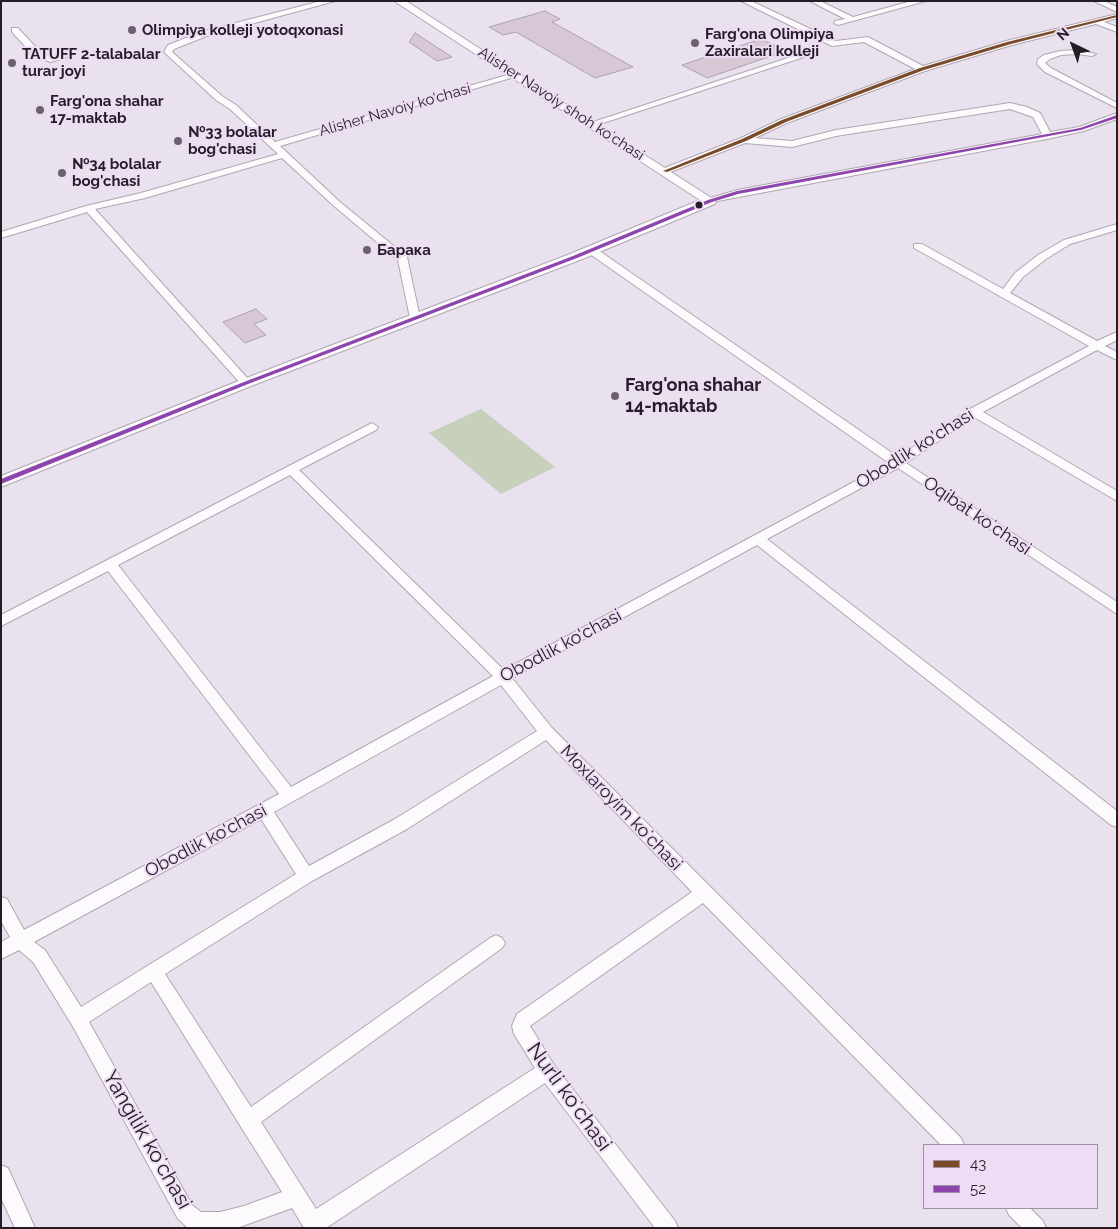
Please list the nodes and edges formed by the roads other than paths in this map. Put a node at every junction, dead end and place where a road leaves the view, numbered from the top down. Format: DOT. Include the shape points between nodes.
graph roads {
  1 [pos="331,1"];
  2 [pos="400,1"];
  3 [pos="746,1"];
  4 [pos="814,1"];
  5 [pos="922,1"];
  6 [pos="1098,1"];
  7 [pos="1117,10"];
  8 [pos="1117,16"];
  9 [pos="851,20"];
  10 [pos="1096,21"];
  11 [pos="15,30"];
  12 [pos="1117,30"];
  13 [pos="865,39"];
  14 [pos="1092,54"];
  15 [pos="70,55"];
  16 [pos="800,57"];
  17 [pos="922,69"];
  18 [pos="517,75"];
  19 [pos="1117,106"];
  20 [pos="1117,116"];
  21 [pos="591,124"];
  22 [pos="1047,136"];
  23 [pos="744,140"];
  24 [pos="273,145"];
  25 [pos="283,154"];
  26 [pos="665,172"];
  27 [pos="710,201"];
  28 [pos="89,208"];
  29 [pos="1117,227"];
  30 [pos="1,235"];
  31 [pos="918,246"];
  32 [pos="591,250"];
  33 [pos="1004,294"];
  34 [pos="415,318"];
  35 [pos="1117,335"];
  36 [pos="1096,346"];
  37 [pos="1117,357"];
  38 [pos="246,382"];
  39 [pos="974,412"];
  40 [pos="372,427"];
  41 [pos="898,464"];
  42 [pos="291,469"];
  43 [pos="1,482"];
  44 [pos="1117,497"];
  45 [pos="758,539"];
  46 [pos="110,565"];
  47 [pos="1117,609"];
  48 [pos="1,621"];
  49 [pos="503,677"];
  50 [pos="547,732"];
  51 [pos="289,796"];
  52 [pos="264,810"];
  53 [pos="1117,820"];
  54 [pos="306,876"];
  55 [pos="704,894"];
  56 [pos="1,904"];
  57 [pos="21,941"];
  58 [pos="496,943"];
  59 [pos="1,951"];
  60 [pos="154,971"];
  61 [pos="78,1019"];
  62 [pos="547,1071"];
  63 [pos="248,1120"];
  64 [pos="953,1144"];
  65 [pos="1,1175"];
  66 [pos="296,1196"];
  67 [pos="1017,1209"];
  68 [pos="314,1225"];
  69 [pos="25,1228"];
  70 [pos="668,1228"];
  71 [pos="1036,1228"];
  1 -- 24 [label="street" via="204,34 171,46 168,52"];
  2 -- 18 [label="street, Alisher Navoiy shoh koʻchasi"];
  3 -- 13 [label="street" via="835,44"];
  4 -- 9 [label="street"];
  5 -- 9 [label="street"];
  6 -- 7 [label="street"];
  8 -- 10 [label="street"];
  9 -- 13 [label="street" via="838,23"];
  10 -- 12 [label="street"];
  10 -- 17 [label="street"];
  11 -- 15 [label="street" via="38,55 51,60"];
  13 -- 17 [label="street"];
  14 -- 19 [label="street" via="1060,53 1047,57 1041,64"];
  16 -- 21 [label="street"];
  17 -- 23 [label="street" via="784,121"];
  18 -- 21 [label="street, Alisher Navoiy shoh koʻchasi"];
  18 -- 24 [label="street, Alisher Navoiy ko'chasi"];
  20 -- 22 [label="street" via="1081,130"];
  21 -- 26 [label="street, Alisher Navoiy shoh koʻchasi"];
  22 -- 23 [label="street" via="1038,115 1010,106 836,133 792,144"];
  22 -- 27 [label="street" via="737,193"];
  23 -- 26 [label="street"];
  24 -- 25 [label="street"];
  25 -- 28 [label="street" via="142,196"];
  25 -- 34 [label="street" via="336,204 403,259"];
  26 -- 27 [label="street, Alisher Navoiy shoh koʻchasi"];
  27 -- 32 [label="street"];
  28 -- 30 [label="street"];
  28 -- 38 [label="street"];
  29 -- 33 [label="street" via="1067,242 1019,275"];
  31 -- 33 [label="street"];
  32 -- 34 [label="street"];
  32 -- 41 [label="street, Oqibat koʻchasi"];
  33 -- 36 [label="street"];
  34 -- 38 [label="street"];
  35 -- 36 [label="street, Obodlik ko'chasi"];
  36 -- 37 [label="street"];
  36 -- 39 [label="street, Obodlik ko'chasi"];
  38 -- 43 [label="street"];
  39 -- 41 [label="street, Obodlik ko'chasi"];
  39 -- 44 [label="street"];
  40 -- 42 [label="street"];
  41 -- 45 [label="street, Obodlik ko'chasi"];
  41 -- 47 [label="street, Oqibat koʻchasi"];
  42 -- 46 [label="street"];
  42 -- 49 [label="street, Moxlaroyim koʻchasi"];
  45 -- 49 [label="street, Obodlik ko'chasi"];
  45 -- 53 [label="street"];
  46 -- 48 [label="street"];
  46 -- 51 [label="street"];
  49 -- 50 [label="street, Moxlaroyim koʻchasi"];
  49 -- 51 [label="street, Obodlik ko'chasi"];
  50 -- 54 [label="street" via="402,824"];
  50 -- 55 [label="street, Moxlaroyim koʻchasi"];
  51 -- 52 [label="street, Obodlik ko'chasi"];
  52 -- 54 [label="street"];
  52 -- 57 [label="street, Obodlik ko'chasi"];
  54 -- 60 [label="street"];
  55 -- 62 [label="street, Nurli koʻchasi" via="523,1020 523,1034"];
  55 -- 64 [label="street, Moxlaroyim koʻchasi"];
  56 -- 57 [label="street"];
  57 -- 59 [label="street, Obodlik ko'chasi"];
  57 -- 61 [label="street, Yangilik koʻchasi" via="39,956"];
  58 -- 63 [label="street"];
  60 -- 61 [label="street"];
  60 -- 63 [label="street"];
  61 -- 66 [label="street, Yangilik koʻchasi" via="185,1212 197,1222 220,1222 244,1216"];
  62 -- 68 [label="street"];
  62 -- 70 [label="street, Nurli koʻchasi"];
  63 -- 66 [label="street"];
  65 -- 69 [label="street"];
  66 -- 68 [label="street"];
  67 -- 71 [label="street"];
}
